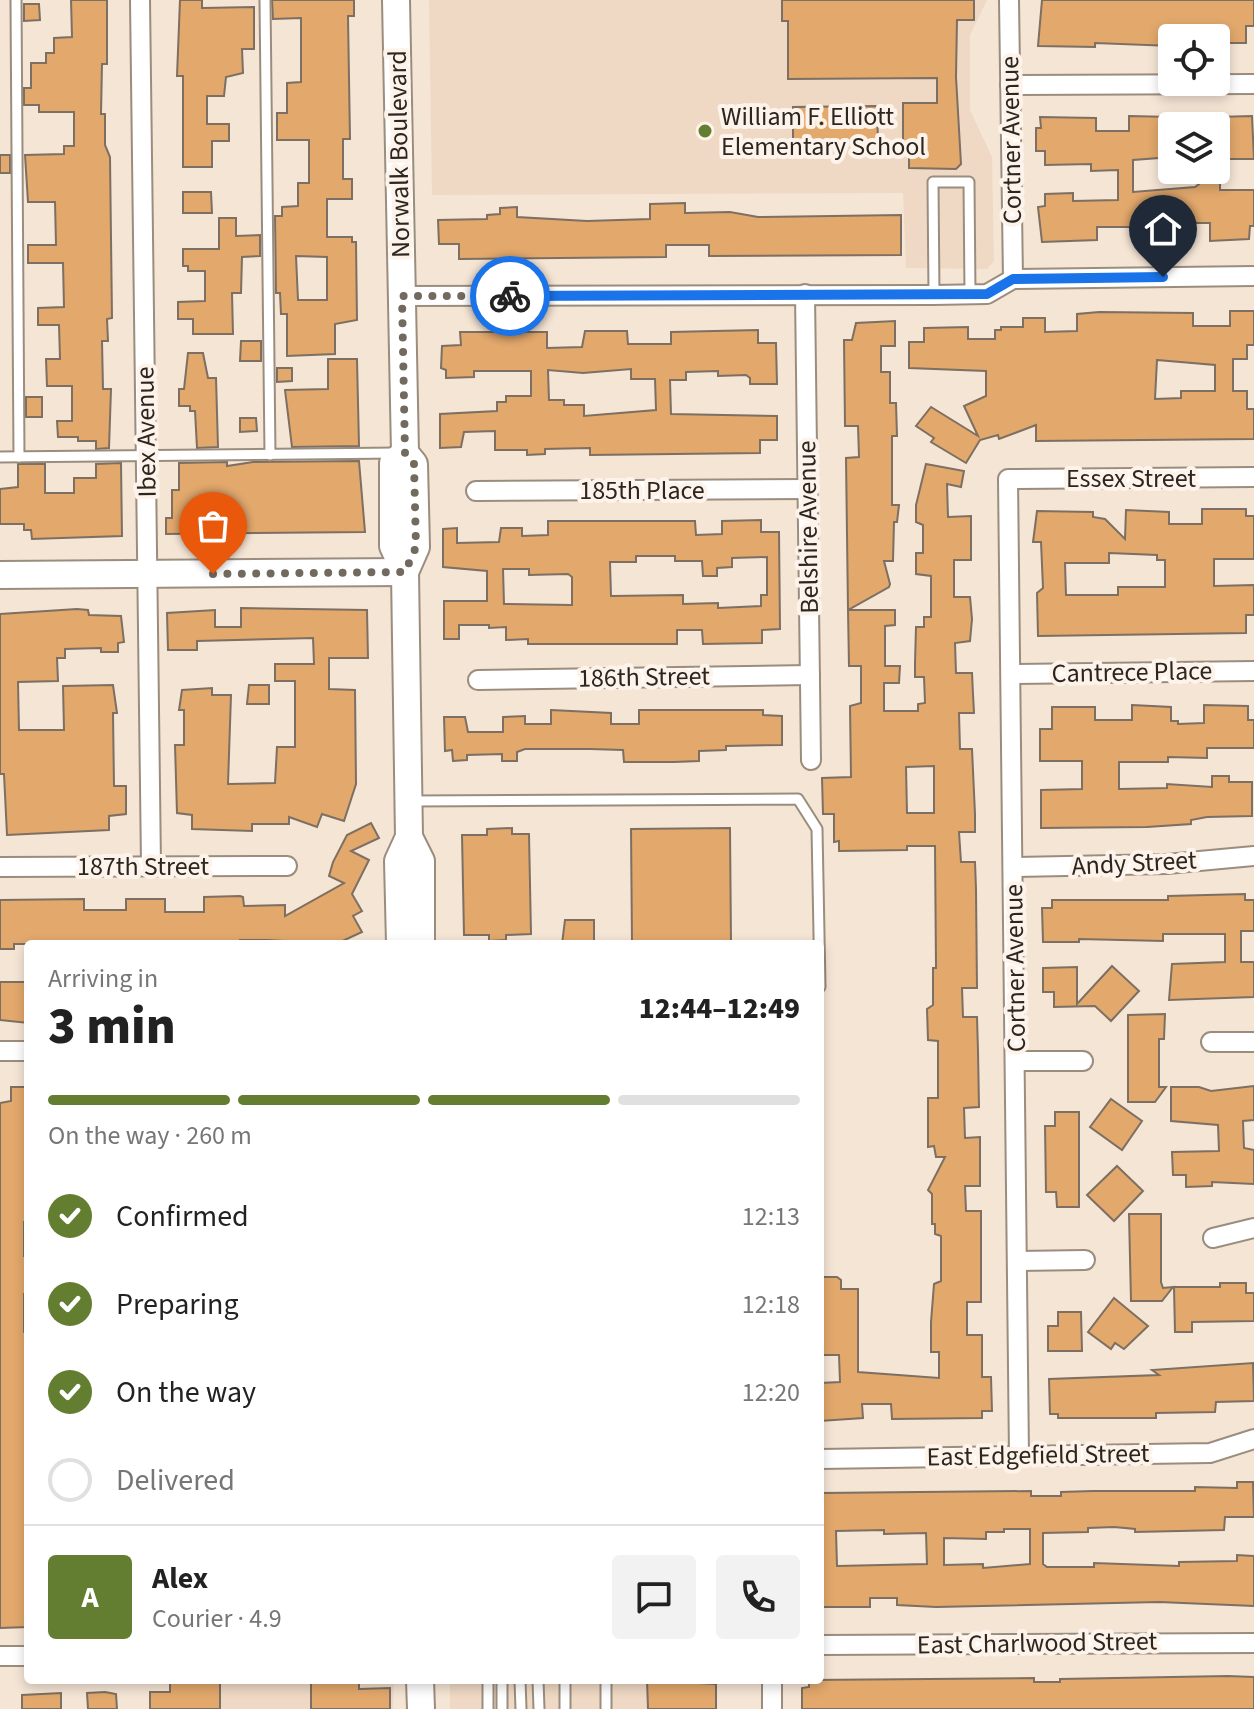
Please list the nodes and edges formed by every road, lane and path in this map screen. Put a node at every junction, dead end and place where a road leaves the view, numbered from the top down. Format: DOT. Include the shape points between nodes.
graph roads {
  1 [pos="16,0"];
  2 [pos="140,0"];
  3 [pos="265,0"];
  4 [pos="396,0"];
  5 [pos="1009,0"];
  6 [pos="1254,84"];
  7 [pos="1010,85"];
  8 [pos="1254,276"];
  9 [pos="1013,279"];
  10 [pos="805,294"];
  11 [pos="970,294"];
  12 [pos="934,295"];
  13 [pos="402,296"];
  14 [pos="405,453"];
  15 [pos="270,455"];
  16 [pos="146,456"];
  17 [pos="0,457"];
  18 [pos="19,457"];
  19 [pos="1254,477"];
  20 [pos="1008,479"];
  21 [pos="808,489"];
  22 [pos="476,491"];
  23 [pos="405,572"];
  24 [pos="149,574"];
  25 [pos="0,575"];
  26 [pos="1254,671"];
  27 [pos="1011,674"];
  28 [pos="810,675"];
  29 [pos="478,680"];
  30 [pos="811,760"];
  31 [pos="408,801"];
  32 [pos="409,837"];
  33 [pos="1254,856"];
  34 [pos="151,865"];
  35 [pos="287,866"];
  36 [pos="0,867"];
  37 [pos="1013,867"];
  38 [pos="400,940"];
  39 [pos="421,940"];
  40 [pos="820,940"];
  41 [pos="1211,1042"];
  42 [pos="1254,1042"];
  43 [pos="0,1051"];
  44 [pos="24,1051"];
  45 [pos="1016,1061"];
  46 [pos="1083,1061"];
  47 [pos="1254,1228"];
  48 [pos="1213,1238"];
  49 [pos="1085,1260"];
  50 [pos="1018,1261"];
  51 [pos="1254,1439"];
  52 [pos="1019,1456"];
  53 [pos="824,1459"];
  54 [pos="1254,1643"];
  55 [pos="824,1645"];
  56 [pos="0,1656"];
  57 [pos="24,1656"];
  58 [pos="420,1684"];
  59 [pos="488,1684"];
  60 [pos="502,1684"];
  61 [pos="520,1684"];
  62 [pos="538,1684"];
  63 [pos="565,1684"];
  64 [pos="606,1684"];
  65 [pos="772,1684"];
  66 [pos="421,1709"];
  67 [pos="488,1709"];
  68 [pos="502,1709"];
  69 [pos="521,1709"];
  70 [pos="539,1709"];
  71 [pos="565,1709"];
  72 [pos="606,1709"];
  73 [pos="772,1709"];
  1 -- 18 [label="lane"];
  2 -- 16 [label="street, Ibex Avenue"];
  3 -- 15 [label="lane"];
  4 -- 13 [label="main road, Norwalk Boulevard"];
  5 -- 7 [label="street, Cortner Avenue"];
  6 -- 7 [label="street"];
  7 -- 9 [label="street, Cortner Avenue"];
  8 -- 9 [label="street"];
  9 -- 11 [label="street" via="987,294"];
  10 -- 12 [label="street"];
  10 -- 13 [label="street"];
  10 -- 21 [label="street, Belshire Avenue"];
  11 -- 12 [label="street"];
  11 -- 12 [label="lane" via="969,182 933,182"];
  13 -- 14 [label="main road, Norwalk Boulevard"];
  14 -- 15 [label="lane"];
  14 -- 23 [label="main road, Norwalk Boulevard" via="414,464 416,547"];
  15 -- 16 [label="lane"];
  16 -- 18 [label="lane"];
  16 -- 24 [label="street, Ibex Avenue"];
  17 -- 18 [label="lane"];
  19 -- 20 [label="street, Essex Street"];
  20 -- 27 [label="street, Cortner Avenue"];
  21 -- 22 [label="street, 185th Place"];
  21 -- 28 [label="street, Belshire Avenue"];
  23 -- 24 [label="main road"];
  23 -- 31 [label="main road, Norwalk Boulevard"];
  24 -- 25 [label="main road"];
  24 -- 34 [label="street, Ibex Avenue"];
  26 -- 27 [label="street, Cantrece Place"];
  27 -- 37 [label="street, Cortner Avenue"];
  28 -- 29 [label="street, 186th Street"];
  28 -- 30 [label="street, Belshire Avenue"];
  31 -- 32 [label="main road, Norwalk Boulevard"];
  31 -- 40 [label="lane" via="798,799 817,829"];
  32 -- 38 [label="main road, Norwalk Boulevard" via="398,861"];
  32 -- 39 [label="main road, Norwalk Boulevard" via="421,861"];
  33 -- 37 [label="street, Andy Street" via="1167,864"];
  34 -- 35 [label="street, 187th Street"];
  34 -- 36 [label="street, 187th Street"];
  37 -- 45 [label="street, Cortner Avenue"];
  41 -- 42 [label="street"];
  43 -- 44 [label="street"];
  45 -- 46 [label="street"];
  45 -- 50 [label="street, Cortner Avenue"];
  47 -- 48 [label="street"];
  49 -- 50 [label="street"];
  50 -- 52 [label="street, Cortner Avenue"];
  51 -- 52 [label="street, East Edgefield Street" via="1210,1453"];
  52 -- 53 [label="street, East Edgefield Street"];
  54 -- 55 [label="street, East Charlwood Street"];
  56 -- 57 [label="street"];
  58 -- 66 [label="main road"];
  59 -- 67 [label="lane"];
  60 -- 68 [label="lane"];
  61 -- 69 [label="lane"];
  62 -- 70 [label="lane"];
  63 -- 71 [label="lane"];
  64 -- 72 [label="lane"];
  65 -- 73 [label="street"];
}
